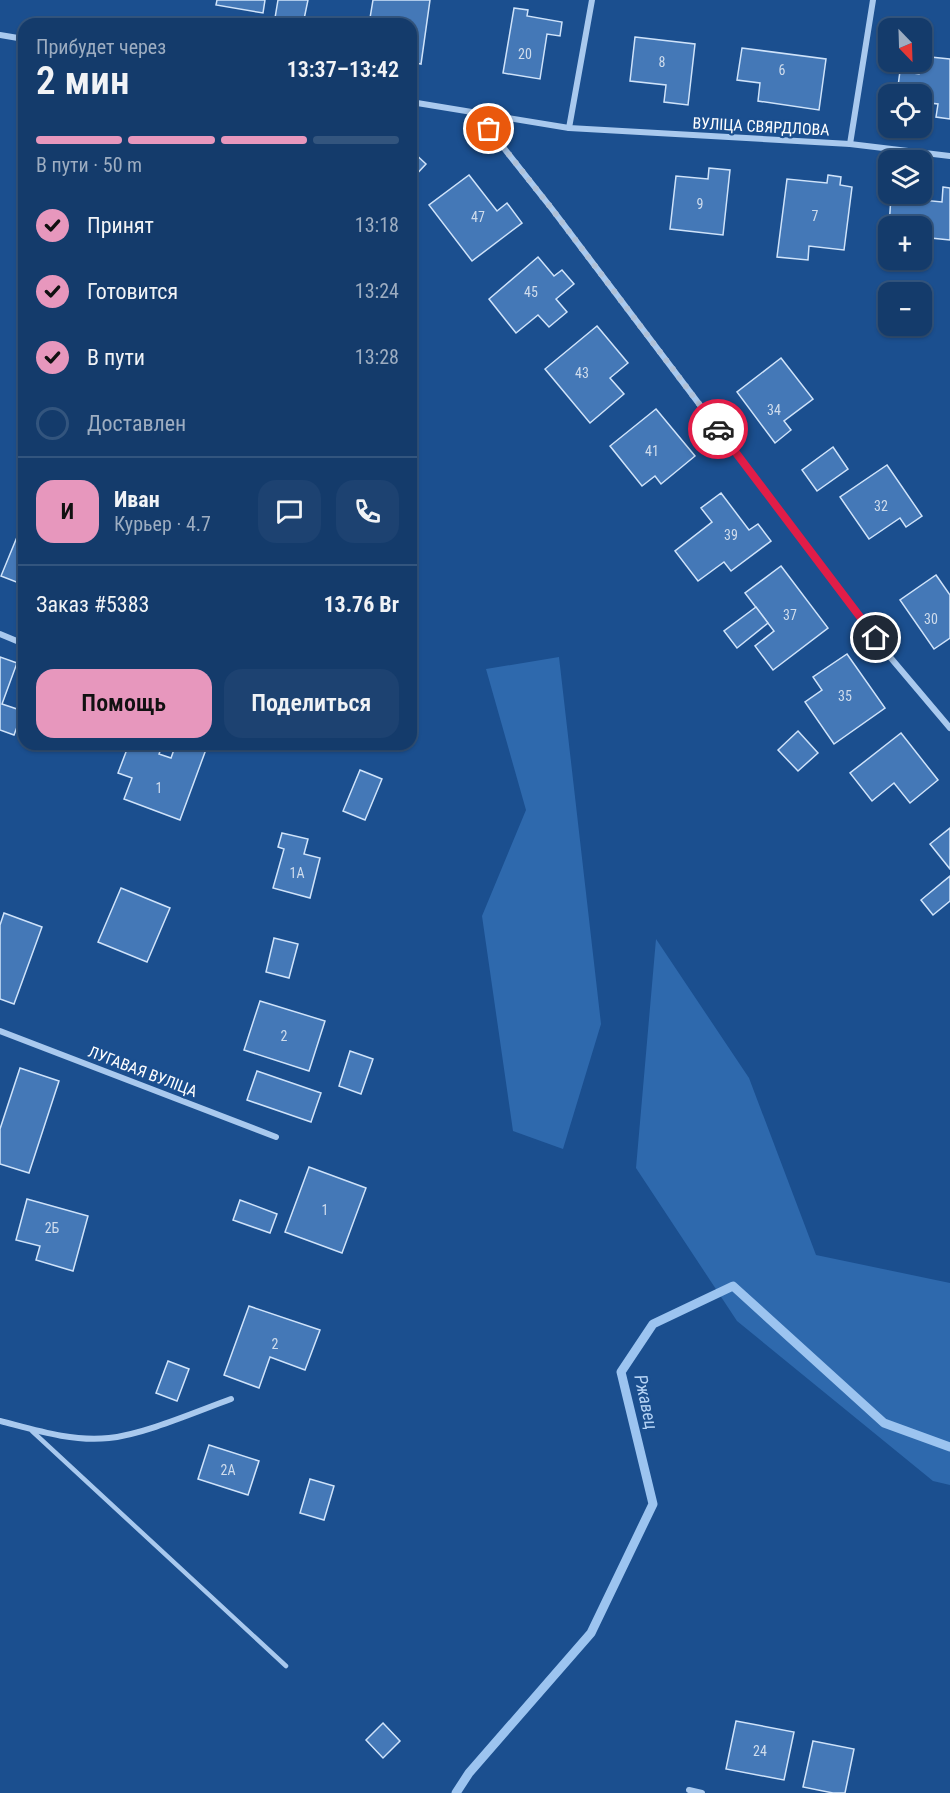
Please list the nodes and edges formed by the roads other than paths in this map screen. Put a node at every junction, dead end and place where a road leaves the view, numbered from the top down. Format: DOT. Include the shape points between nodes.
graph roads {
  1 [pos="592,0"];
  2 [pos="873,0"];
  3 [pos="0,35"];
  4 [pos="18,38"];
  5 [pos="417,103"];
  6 [pos="476,113"];
  7 [pos="569,128"];
  8 [pos="850,144"];
  9 [pos="950,156"];
  10 [pos="0,634"];
  11 [pos="18,642"];
  12 [pos="950,728"];
  13 [pos="0,1031"];
  14 [pos="276,1137"];
  15 [pos="231,1400"];
  16 [pos="0,1421"];
  17 [pos="30,1429"];
  18 [pos="286,1666"];
  19 [pos="689,1790"];
  20 [pos="702,1793"];
  1 -- 7 [label="street"];
  2 -- 8 [label="street"];
  3 -- 4 [label="street"];
  5 -- 6 [label="street, ВУЛІЦА СВЯРДЛОВА"];
  6 -- 7 [label="street, ВУЛІЦА СВЯРДЛОВА"];
  6 -- 12 [label="street" via="890,657"];
  7 -- 8 [label="street, ВУЛІЦА СВЯРДЛОВА"];
  8 -- 9 [label="street, ВУЛІЦА СВЯРДЛОВА"];
  10 -- 11 [label="street"];
  13 -- 14 [label="street, ЛУГАВАЯ ВУЛІЦА"];
  15 -- 17 [label="street" via="107,1438 62,1436"];
  16 -- 17 [label="street"];
  17 -- 18 [label="lane"];
  19 -- 20 [label="street"];
}
